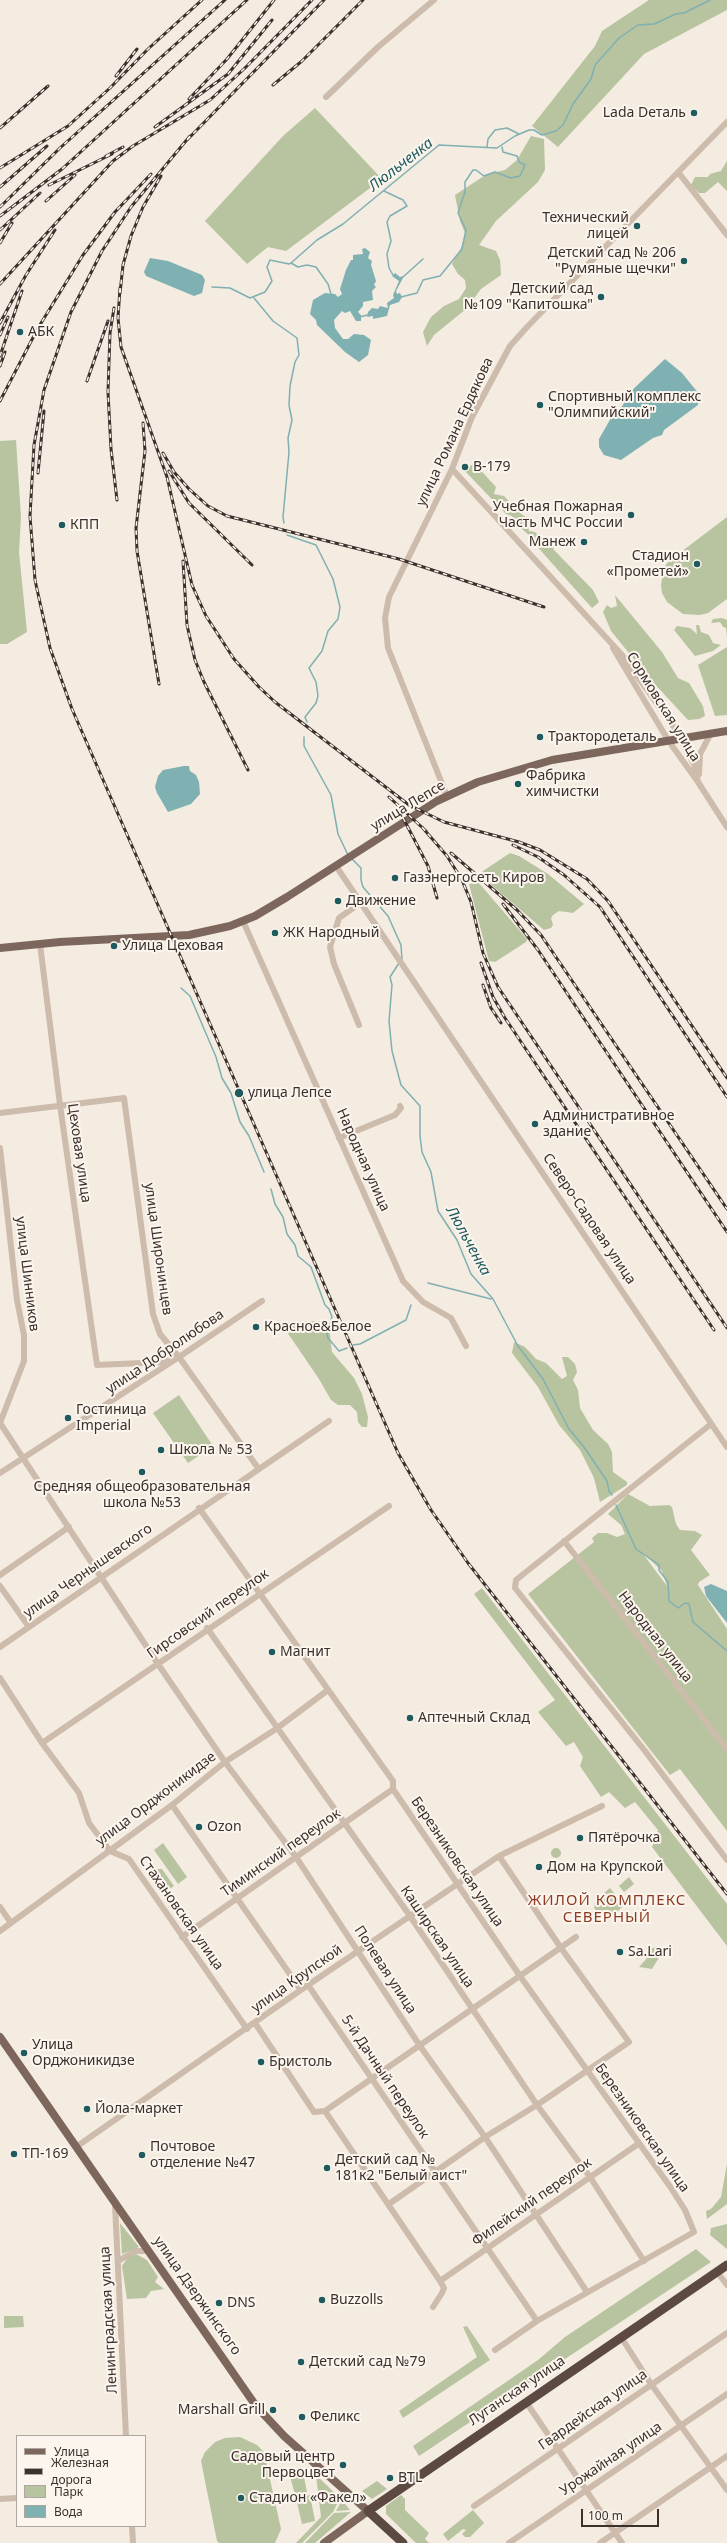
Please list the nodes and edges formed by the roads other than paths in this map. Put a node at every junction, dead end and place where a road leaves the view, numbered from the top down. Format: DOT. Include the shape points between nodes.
graph roads {
  1 [pos="434,0"];
  2 [pos="326,96"];
  3 [pos="727,122"];
  4 [pos="678,172"];
  5 [pos="727,235"];
  6 [pos="452,469"];
  7 [pos="610,643"];
  8 [pos="727,730"];
  9 [pos="711,733"];
  10 [pos="680,738"];
  11 [pos="668,740"];
  12 [pos="698,782"];
  13 [pos="448,796"];
  14 [pos="727,827"];
  15 [pos="339,864"];
  16 [pos="360,903"];
  17 [pos="243,921"];
  18 [pos="40,944"];
  19 [pos="0,948"];
  20 [pos="359,1025"];
  21 [pos="60,1105"];
  22 [pos="400,1106"];
  23 [pos="0,1113"];
  24 [pos="339,1138"];
  25 [pos="0,1148"];
  26 [pos="262,1301"];
  27 [pos="466,1346"];
  28 [pos="179,1357"];
  29 [pos="329,1421"];
  30 [pos="0,1423"];
  31 [pos="711,1424"];
  32 [pos="727,1447"];
  33 [pos="22,1460"];
  34 [pos="258,1468"];
  35 [pos="0,1473"];
  36 [pos="389,1506"];
  37 [pos="199,1508"];
  38 [pos="69,1527"];
  39 [pos="564,1541"];
  40 [pos="0,1574"];
  41 [pos="101,1578"];
  42 [pos="0,1586"];
  43 [pos="259,1593"];
  44 [pos="29,1628"];
  45 [pos="207,1628"];
  46 [pos="0,1647"];
  47 [pos="158,1664"];
  48 [pos="0,1678"];
  49 [pos="328,1690"];
  50 [pos="276,1729"];
  51 [pos="42,1743"];
  52 [pos="727,1749"];
  53 [pos="225,1762"];
  54 [pos="393,1789"];
  55 [pos="172,1805"];
  56 [pos="602,1806"];
  57 [pos="345,1824"];
  58 [pos="110,1851"];
  59 [pos="499,1856"];
  60 [pos="296,1857"];
  61 [pos="727,1860"];
  62 [pos="458,1884"];
  63 [pos="235,1899"];
  64 [pos="0,1906"];
  65 [pos="410,1916"];
  66 [pos="11,1923"];
  67 [pos="0,1931"];
  68 [pos="182,1937"];
  69 [pos="576,1937"];
  70 [pos="561,1948"];
  71 [pos="358,1951"];
  72 [pos="520,1976"];
  73 [pos="308,1985"];
  74 [pos="301,1990"];
  75 [pos="472,2010"];
  76 [pos="255,2023"];
  77 [pos="247,2029"];
  78 [pos="0,2037"];
  79 [pos="420,2046"];
  80 [pos="587,2069"];
  81 [pos="370,2078"];
  82 [pos="537,2106"];
  83 [pos="325,2110"];
  84 [pos="485,2137"];
  85 [pos="638,2144"];
  86 [pos="76,2147"];
  87 [pos="436,2172"];
  88 [pos="590,2177"];
  89 [pos="115,2204"];
  90 [pos="389,2204"];
  91 [pos="537,2215"];
  92 [pos="486,2248"];
  93 [pos="148,2251"];
  94 [pos="118,2261"];
  95 [pos="644,2261"];
  96 [pos="727,2265"];
  97 [pos="717,2272"];
  98 [pos="440,2281"];
  99 [pos="727,2286"];
  100 [pos="587,2292"];
  101 [pos="433,2307"];
  102 [pos="537,2321"];
  103 [pos="727,2334"];
  104 [pos="621,2338"];
  105 [pos="495,2350"];
  106 [pos="651,2384"];
  107 [pos="727,2394"];
  108 [pos="526,2402"];
  109 [pos="681,2426"];
  110 [pos="126,2435"];
  111 [pos="558,2449"];
  112 [pos="727,2456"];
  113 [pos="709,2467"];
  114 [pos="586,2490"];
  115 [pos="727,2490"];
  116 [pos="0,2498"];
  117 [pos="16,2498"];
  118 [pos="474,2506"];
  119 [pos="368,2511"];
  120 [pos="132,2527"];
  121 [pos="615,2533"];
  122 [pos="133,2543"];
  123 [pos="324,2543"];
  124 [pos="403,2543"];
  125 [pos="509,2543"];
  126 [pos="600,2543"];
  127 [pos="622,2543"];
  1 -- 2 [label="street" via="378,47"];
  3 -- 4 [label="street, улица Романа Ердякова"];
  4 -- 5 [label="street"];
  4 -- 6 [label="street, улица Романа Ердякова" via="510,346 472,417 454,458"];
  6 -- 7 [label="street, Сормовская улица"];
  6 -- 13 [label="street, улица Романа Ердякова" via="396,581 389,597 385,618 388,648 394,667"];
  7 -- 10 [label="street, Сормовская улица" via="622,655"];
  7 -- 11 [label="street, Сормовская улица"];
  8 -- 9 [label="main road, улица Лепсе"];
  9 -- 10 [label="main road, улица Лепсе"];
  9 -- 12 [label="street" via="700,754"];
  10 -- 11 [label="main road, улица Лепсе"];
  10 -- 12 [label="street, Сормовская улица" via="694,764"];
  11 -- 12 [label="street, Сормовская улица"];
  11 -- 13 [label="main road, улица Лепсе" via="552,760 478,782"];
  12 -- 14 [label="street, Сормовская улица"];
  13 -- 15 [label="main road, улица Лепсе"];
  15 -- 16 [label="street, Северо-Садовая улица"];
  15 -- 17 [label="main road, улица Лепсе"];
  16 -- 20 [label="street" via="339,918 330,947 334,964"];
  16 -- 31 [label="street, Северо-Садовая улица"];
  17 -- 18 [label="main road, улица Лепсе" via="189,935"];
  17 -- 24 [label="street, Народная улица"];
  18 -- 19 [label="main road, улица Лепсе"];
  18 -- 21 [label="street, Цеховая улица"];
  21 -- 23 [label="street"];
  21 -- 28 [label="street, улица Широнинцев" via="124,1098 153,1314 160,1334"];
  21 -- 28 [label="street, Цеховая улица" via="97,1365 164,1362"];
  22 -- 24 [label="street" via="395,1115"];
  24 -- 27 [label="street, Народная улица" via="403,1281 423,1302 451,1318"];
  25 -- 30 [label="street, улица Шинников" via="17,1300 24,1335 24,1361"];
  26 -- 28 [label="street, улица Добролюбова"];
  28 -- 33 [label="street, улица Добролюбова"];
  28 -- 34 [label="street, улица Широнинцев"];
  29 -- 34 [label="street, улица Чернышевского"];
  30 -- 33 [label="street, улица Шинников"];
  31 -- 32 [label="street, Северо-Садовая улица"];
  31 -- 39 [label="street"];
  33 -- 35 [label="street, улица Добролюбова"];
  33 -- 38 [label="street, улица Шинников"];
  34 -- 37 [label="street, улица Чернышевского"];
  36 -- 43 [label="street, Гирсовский переулок"];
  37 -- 41 [label="street, улица Чернышевского"];
  37 -- 43 [label="street, Березниковская улица"];
  38 -- 40 [label="street"];
  38 -- 41 [label="street, улица Шинников"];
  39 -- 52 [label="street, Народная улица"];
  39 -- 61 [label="street" via="516,1580 515,1588 645,1751"];
  41 -- 44 [label="street, улица Чернышевского"];
  41 -- 47 [label="street, улица Шинников"];
  42 -- 44 [label="street"];
  43 -- 45 [label="street, Гирсовский переулок"];
  43 -- 49 [label="street, Березниковская улица"];
  44 -- 46 [label="street, улица Чернышевского"];
  45 -- 47 [label="street, Гирсовский переулок"];
  45 -- 50 [label="street, Каширская улица"];
  47 -- 51 [label="street, Гирсовский переулок"];
  47 -- 53 [label="street, Полевая улица"];
  48 -- 51 [label="street"];
  49 -- 50 [label="street, улица Орджоникидзе"];
  49 -- 54 [label="street, Березниковская улица" via="393,1781"];
  50 -- 53 [label="street, улица Орджоникидзе"];
  50 -- 57 [label="street, Каширская улица"];
  51 -- 58 [label="street" via="79,1793 89,1823"];
  53 -- 55 [label="street, улица Орджоникидзе"];
  53 -- 60 [label="street, Полевая улица"];
  54 -- 57 [label="street, Тиминский переулок"];
  54 -- 62 [label="street, Березниковская улица"];
  55 -- 58 [label="street, улица Орджоникидзе"];
  55 -- 63 [label="street"];
  56 -- 59 [label="street, улица Крупской"];
  57 -- 60 [label="street, Тиминский переулок"];
  57 -- 65 [label="street, Каширская улица"];
  58 -- 66 [label="street, улица Орджоникидзе"];
  58 -- 68 [label="street, Стахановская улица" via="129,1858"];
  59 -- 62 [label="street, улица Крупской"];
  59 -- 70 [label="street"];
  60 -- 63 [label="street, Тиминский переулок"];
  60 -- 71 [label="street, Полевая улица"];
  62 -- 65 [label="street, улица Крупской"];
  62 -- 72 [label="street, Березниковская улица"];
  63 -- 68 [label="street, Тиминский переулок"];
  63 -- 74 [label="street"];
  64 -- 66 [label="street"];
  65 -- 71 [label="street, улица Крупской"];
  65 -- 75 [label="street, Каширская улица"];
  66 -- 67 [label="street, улица Орджоникидзе"];
  68 -- 77 [label="street, Стахановская улица"];
  69 -- 70 [label="street"];
  70 -- 72 [label="street"];
  70 -- 80 [label="street" via="629,2042"];
  71 -- 73 [label="street, улица Крупской"];
  71 -- 79 [label="street, Полевая улица"];
  72 -- 75 [label="street"];
  72 -- 80 [label="street, Березниковская улица"];
  73 -- 74 [label="street, улица Крупской"];
  73 -- 81 [label="street, 5-й Дачный переулок"];
  74 -- 76 [label="street, улица Крупской"];
  75 -- 79 [label="street"];
  75 -- 82 [label="street, Каширская улица"];
  76 -- 77 [label="street, улица Крупской"];
  76 -- 83 [label="street" via="314,2112"];
  77 -- 86 [label="street, улица Крупской"];
  78 -- 86 [label="main road, улица Дзержинского"];
  79 -- 81 [label="street"];
  79 -- 84 [label="street, Полевая улица"];
  80 -- 82 [label="street"];
  80 -- 85 [label="street, Березниковская улица"];
  81 -- 83 [label="street"];
  81 -- 87 [label="street, 5-й Дачный переулок"];
  82 -- 84 [label="street"];
  82 -- 88 [label="street, Каширская улица"];
  83 -- 90 [label="street"];
  84 -- 87 [label="street"];
  84 -- 91 [label="street, Полевая улица"];
  85 -- 88 [label="street, Филейский переулок"];
  85 -- 95 [label="street, Березниковская улица" via="671,2188 685,2210 694,2232"];
  86 -- 89 [label="main road, улица Дзержинского"];
  87 -- 90 [label="street"];
  87 -- 92 [label="street, 5-й Дачный переулок"];
  88 -- 91 [label="street, Филейский переулок"];
  88 -- 95 [label="street, Каширская улица"];
  89 -- 93 [label="main road, улица Дзержинского"];
  89 -- 94 [label="street, Ленинградская улица"];
  90 -- 98 [label="street"];
  91 -- 92 [label="street, Филейский переулок"];
  91 -- 100 [label="street, Полевая улица"];
  92 -- 98 [label="street, Филейский переулок"];
  92 -- 102 [label="street, 5-й Дачный переулок"];
  93 -- 94 [label="street" via="135,2250"];
  93 -- 119 [label="main road, улица Дзержинского" via="256,2406 284,2436"];
  94 -- 110 [label="street, Ленинградская улица"];
  95 -- 100 [label="street"];
  96 -- 97 [label="highway, Луганская улица"];
  97 -- 99 [label="street"];
  97 -- 104 [label="highway, Луганская улица"];
  98 -- 101 [label="street" via="444,2288"];
  100 -- 102 [label="street"];
  102 -- 105 [label="street"];
  103 -- 106 [label="street, Гвардейская улица"];
  104 -- 106 [label="street"];
  104 -- 108 [label="highway, Луганская улица"];
  106 -- 109 [label="street"];
  106 -- 111 [label="street, Гвардейская улица"];
  107 -- 109 [label="street, Урожайная улица"];
  108 -- 111 [label="street"];
  108 -- 119 [label="highway, Луганская улица"];
  109 -- 113 [label="street"];
  109 -- 114 [label="street, Урожайная улица"];
  111 -- 114 [label="street"];
  111 -- 118 [label="street, Гвардейская улица"];
  112 -- 113 [label="street"];
  113 -- 115 [label="street"];
  113 -- 121 [label="street"];
  114 -- 121 [label="street"];
  114 -- 125 [label="street, Урожайная улица"];
  116 -- 117 [label="street"];
  119 -- 123 [label="main road, Луганская улица"];
  119 -- 124 [label="highway, улица Дзержинского"];
  120 -- 122 [label="street"];
  121 -- 126 [label="street"];
  121 -- 127 [label="street"];
}
